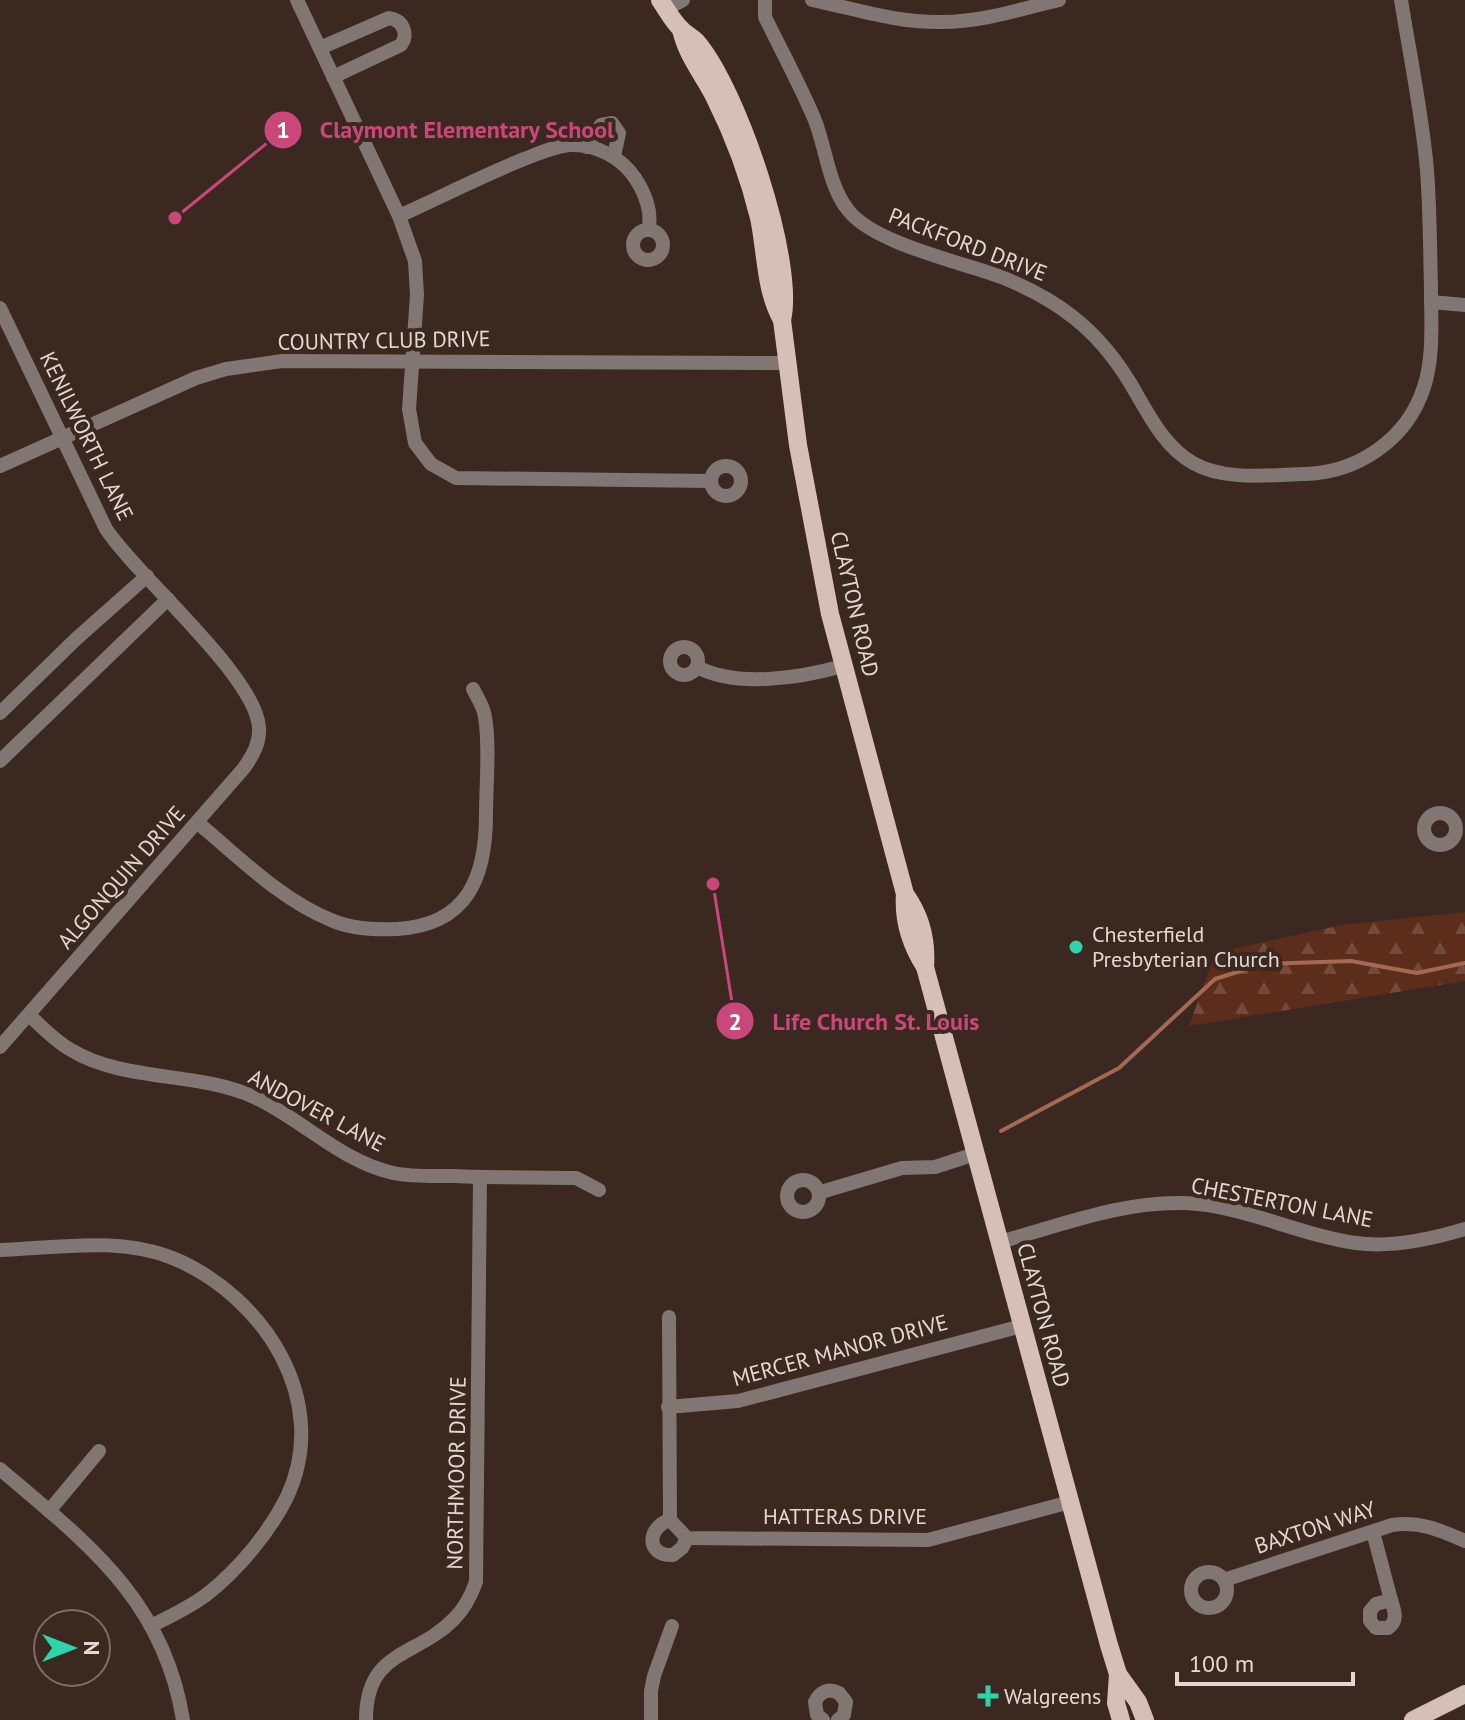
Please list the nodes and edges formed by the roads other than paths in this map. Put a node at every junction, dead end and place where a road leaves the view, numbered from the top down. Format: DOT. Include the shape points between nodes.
graph roads {
  1 [pos="297,0"];
  2 [pos="683,0"];
  3 [pos="765,0"];
  4 [pos="812,0"];
  5 [pos="1059,0"];
  6 [pos="1401,0"];
  7 [pos="663,4"];
  8 [pos="320,48"];
  9 [pos="333,77"];
  10 [pos="587,147"];
  11 [pos="614,156"];
  12 [pos="399,216"];
  13 [pos="648,230"];
  14 [pos="1431,302"];
  15 [pos="1465,305"];
  16 [pos="0,308"];
  17 [pos="414,361"];
  18 [pos="788,363"];
  19 [pos="61,439"];
  20 [pos="0,466"];
  21 [pos="711,481"];
  22 [pos="147,576"];
  23 [pos="168,599"];
  24 [pos="843,666"];
  25 [pos="697,667"];
  26 [pos="473,689"];
  27 [pos="0,713"];
  28 [pos="259,728"];
  29 [pos="0,761"];
  30 [pos="198,823"];
  31 [pos="29,1015"];
  32 [pos="0,1047"];
  33 [pos="975,1154"];
  34 [pos="480,1177"];
  35 [pos="599,1190"];
  36 [pos="821,1192"];
  37 [pos="1465,1229"];
  38 [pos="999,1242"];
  39 [pos="0,1250"];
  40 [pos="669,1317"];
  41 [pos="1022,1326"];
  42 [pos="668,1407"];
  43 [pos="99,1451"];
  44 [pos="0,1469"];
  45 [pos="1070,1502"];
  46 [pos="49,1511"];
  47 [pos="670,1520"];
  48 [pos="1373,1532"];
  49 [pos="687,1538"];
  50 [pos="1465,1541"];
  51 [pos="1224,1580"];
  52 [pos="1391,1600"];
  53 [pos="153,1625"];
  54 [pos="672,1626"];
  55 [pos="1118,1674"];
  56 [pos="1465,1694"];
  57 [pos="183,1720"];
  58 [pos="366,1720"];
  59 [pos="651,1720"];
  60 [pos="823,1720"];
  61 [pos="838,1720"];
  62 [pos="1121,1720"];
  63 [pos="1145,1720"];
  64 [pos="1413,1720"];
  1 -- 8 [label="street"];
  2 -- 7 [label="street"];
  3 -- 14 [label="street, PACKFORD DRIVE" via="765,17 813,117 846,209 867,228 1005,279 1075,318 1110,354 1165,439 1198,466 1222,473 1320,474 1369,456 1402,428 1424,387"];
  4 -- 5 [label="street" via="887,17 943,22"];
  6 -- 14 [label="street, PACKFORD DRIVE" via="1427,169"];
  7 -- 18 [label="main road, CLAYTON ROAD" via="681,29 685,48 738,151 758,215"];
  8 -- 9 [label="street"];
  8 -- 9 [label="street" via="389,18 403,27 405,38 397,47"];
  9 -- 12 [label="street"];
  10 -- 11 [label="street"];
  10 -- 11 [label="street" via="601,125 612,123 619,133"];
  10 -- 12 [label="street" via="557,146"];
  11 -- 13 [label="street" via="642,191 649,209"];
  12 -- 17 [label="street" via="415,261"];
  14 -- 15 [label="street"];
  16 -- 19 [label="street, KENILWORTH LANE"];
  17 -- 18 [label="street, COUNTRY CLUB DRIVE"];
  17 -- 19 [label="street, COUNTRY CLUB DRIVE" via="282,361 226,369 164,390"];
  17 -- 21 [label="street" via="409,409 415,443 431,464 456,478"];
  18 -- 24 [label="main road, CLAYTON ROAD" via="815,546"];
  19 -- 20 [label="street, COUNTRY CLUB DRIVE"];
  19 -- 22 [label="street, KENILWORTH LANE" via="106,529"];
  22 -- 23 [label="street, KENILWORTH LANE"];
  22 -- 27 [label="street"];
  23 -- 28 [label="street, KENILWORTH LANE" via="239,683 253,704"];
  23 -- 29 [label="street"];
  24 -- 25 [label="street" via="788,678 716,677"];
  24 -- 33 [label="main road, CLAYTON ROAD" via="905,894 904,912 925,967"];
  26 -- 30 [label="street" via="485,715 483,856 466,896 437,922 384,929 333,921 281,891"];
  28 -- 30 [label="street, ALGONQUIN DRIVE" via="253,754"];
  30 -- 31 [label="street, ALGONQUIN DRIVE"];
  31 -- 32 [label="street, ALGONQUIN DRIVE"];
  31 -- 34 [label="street, ANDOVER LANE" via="85,1058 237,1091 377,1168 408,1175"];
  33 -- 36 [label="street"];
  33 -- 38 [label="main road, CLAYTON ROAD"];
  34 -- 35 [label="street, ANDOVER LANE" via="576,1178"];
  34 -- 58 [label="street, NORTHMOOR DRIVE" via="476,1582 453,1620 382,1668 369,1694"];
  37 -- 38 [label="street, CHESTERTON LANE" via="1399,1242 1357,1243 1217,1208 1164,1204 1135,1206"];
  38 -- 41 [label="main road, CLAYTON ROAD"];
  39 -- 53 [label="street" via="118,1245 175,1259 220,1285 281,1351 293,1384 300,1440 288,1495 270,1525 223,1579"];
  40 -- 42 [label="street"];
  41 -- 42 [label="street, MERCER MANOR DRIVE" via="738,1401"];
  41 -- 45 [label="main road, CLAYTON ROAD"];
  42 -- 47 [label="street"];
  43 -- 46 [label="street"];
  44 -- 46 [label="street"];
  45 -- 49 [label="street, HATTERAS DRIVE" via="928,1540"];
  45 -- 55 [label="main road, CLAYTON ROAD"];
  46 -- 53 [label="street" via="106,1564"];
  47 -- 49 [label="street"];
  47 -- 49 [label="street" via="652,1535 655,1550 673,1555"];
  48 -- 50 [label="street, BAXTON WAY" via="1408,1523 1434,1527"];
  48 -- 51 [label="street, BAXTON WAY"];
  48 -- 52 [label="street"];
  53 -- 57 [label="street" via="176,1680"];
  54 -- 59 [label="street" via="654,1676"];
  55 -- 62 [label="main road, CLAYTON ROAD"];
  55 -- 63 [label="main road, CLAYTON ROAD"];
  56 -- 64 [label="main road"];
  60 -- 61 [label="street" via="815,1702 829,1690 846,1702"];
}
